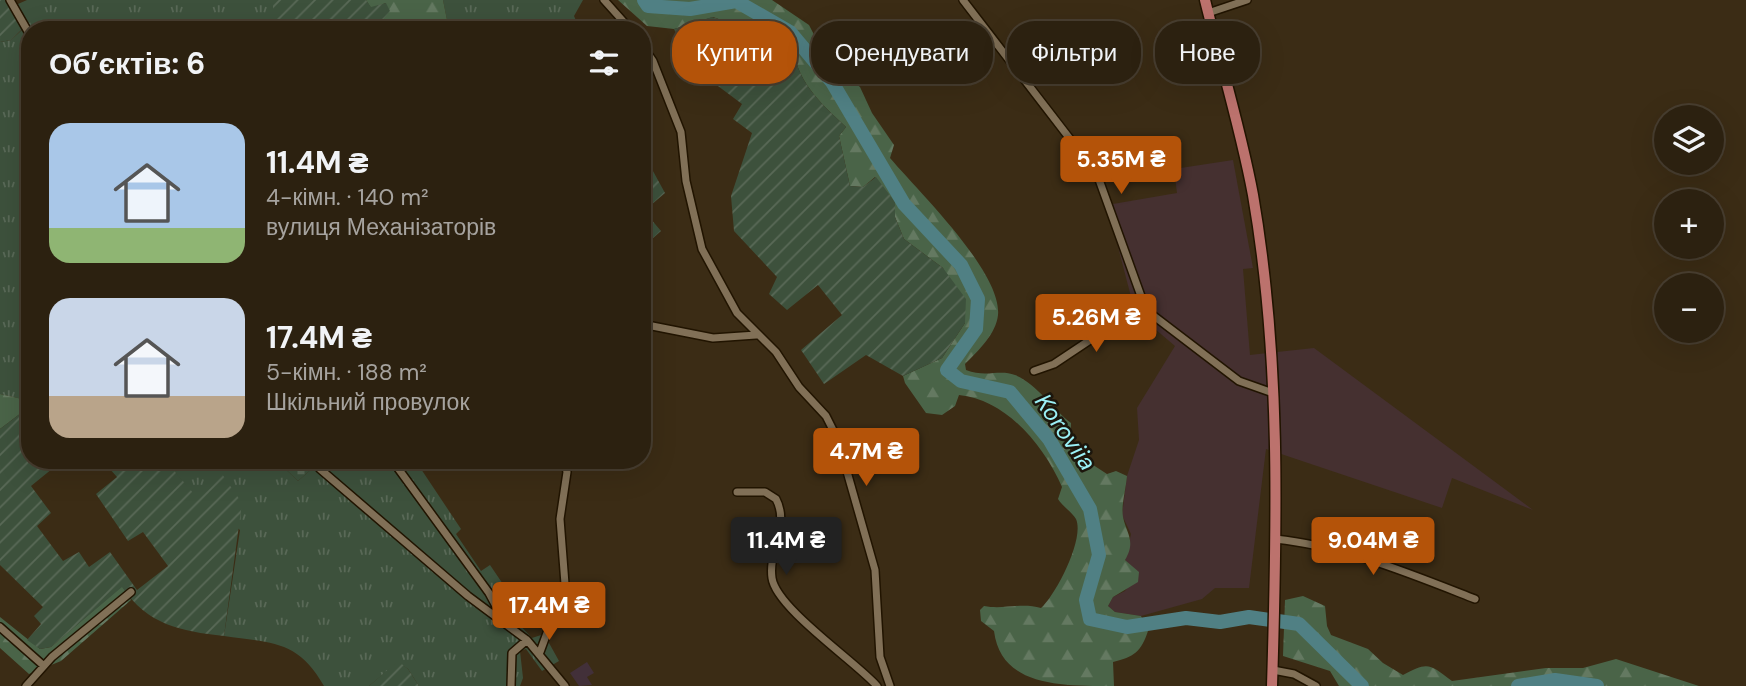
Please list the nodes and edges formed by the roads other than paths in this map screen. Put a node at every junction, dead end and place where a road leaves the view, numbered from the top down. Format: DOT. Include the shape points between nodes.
graph roads {
  1 [pos="10,0"];
  2 [pos="604,0"];
  3 [pos="963,0"];
  4 [pos="1205,0"];
  5 [pos="1247,0"];
  6 [pos="1208,13"];
  7 [pos="22,21"];
  8 [pos="623,21"];
  9 [pos="651,58"];
  10 [pos="1150,314"];
  11 [pos="651,326"];
  12 [pos="756,335"];
  13 [pos="1034,370"];
  14 [pos="1273,393"];
  15 [pos="320,469"];
  16 [pos="399,469"];
  17 [pos="566,469"];
  18 [pos="737,492"];
  19 [pos="1275,539"];
  20 [pos="131,592"];
  21 [pos="1475,599"];
  22 [pos="506,624"];
  23 [pos="0,627"];
  24 [pos="527,640"];
  25 [pos="540,652"];
  26 [pos="44,666"];
  27 [pos="1273,670"];
  28 [pos="26,686"];
  29 [pos="512,686"];
  30 [pos="565,686"];
  31 [pos="877,686"];
  32 [pos="890,686"];
  33 [pos="1272,686"];
  34 [pos="1316,686"];
  1 -- 7 [label="street"];
  2 -- 8 [label="street"];
  3 -- 10 [label="street" via="1093,168"];
  4 -- 6 [label="main road"];
  5 -- 6 [label="street"];
  6 -- 14 [label="main road" via="1253,193"];
  9 -- 12 [label="street" via="681,132 701,247 733,307"];
  10 -- 13 [label="street" via="1118,322 1054,364"];
  10 -- 14 [label="street" via="1239,381"];
  11 -- 12 [label="street" via="713,338"];
  12 -- 32 [label="street" via="776,352 826,416 841,447 875,570 880,657"];
  14 -- 19 [label="main road"];
  15 -- 22 [label="street"];
  16 -- 22 [label="street" via="494,600"];
  17 -- 25 [label="street" via="560,519 565,584"];
  18 -- 31 [label="street" via="765,492 776,499 782,516 772,571 774,584 811,627"];
  19 -- 21 [label="street" via="1307,542"];
  19 -- 27 [label="main road"];
  20 -- 26 [label="street"];
  22 -- 24 [label="street"];
  23 -- 26 [label="street"];
  24 -- 25 [label="street"];
  24 -- 29 [label="street" via="513,653"];
  25 -- 30 [label="street"];
  26 -- 28 [label="street"];
  27 -- 33 [label="main road"];
  27 -- 34 [label="street" via="1294,674"];
}
